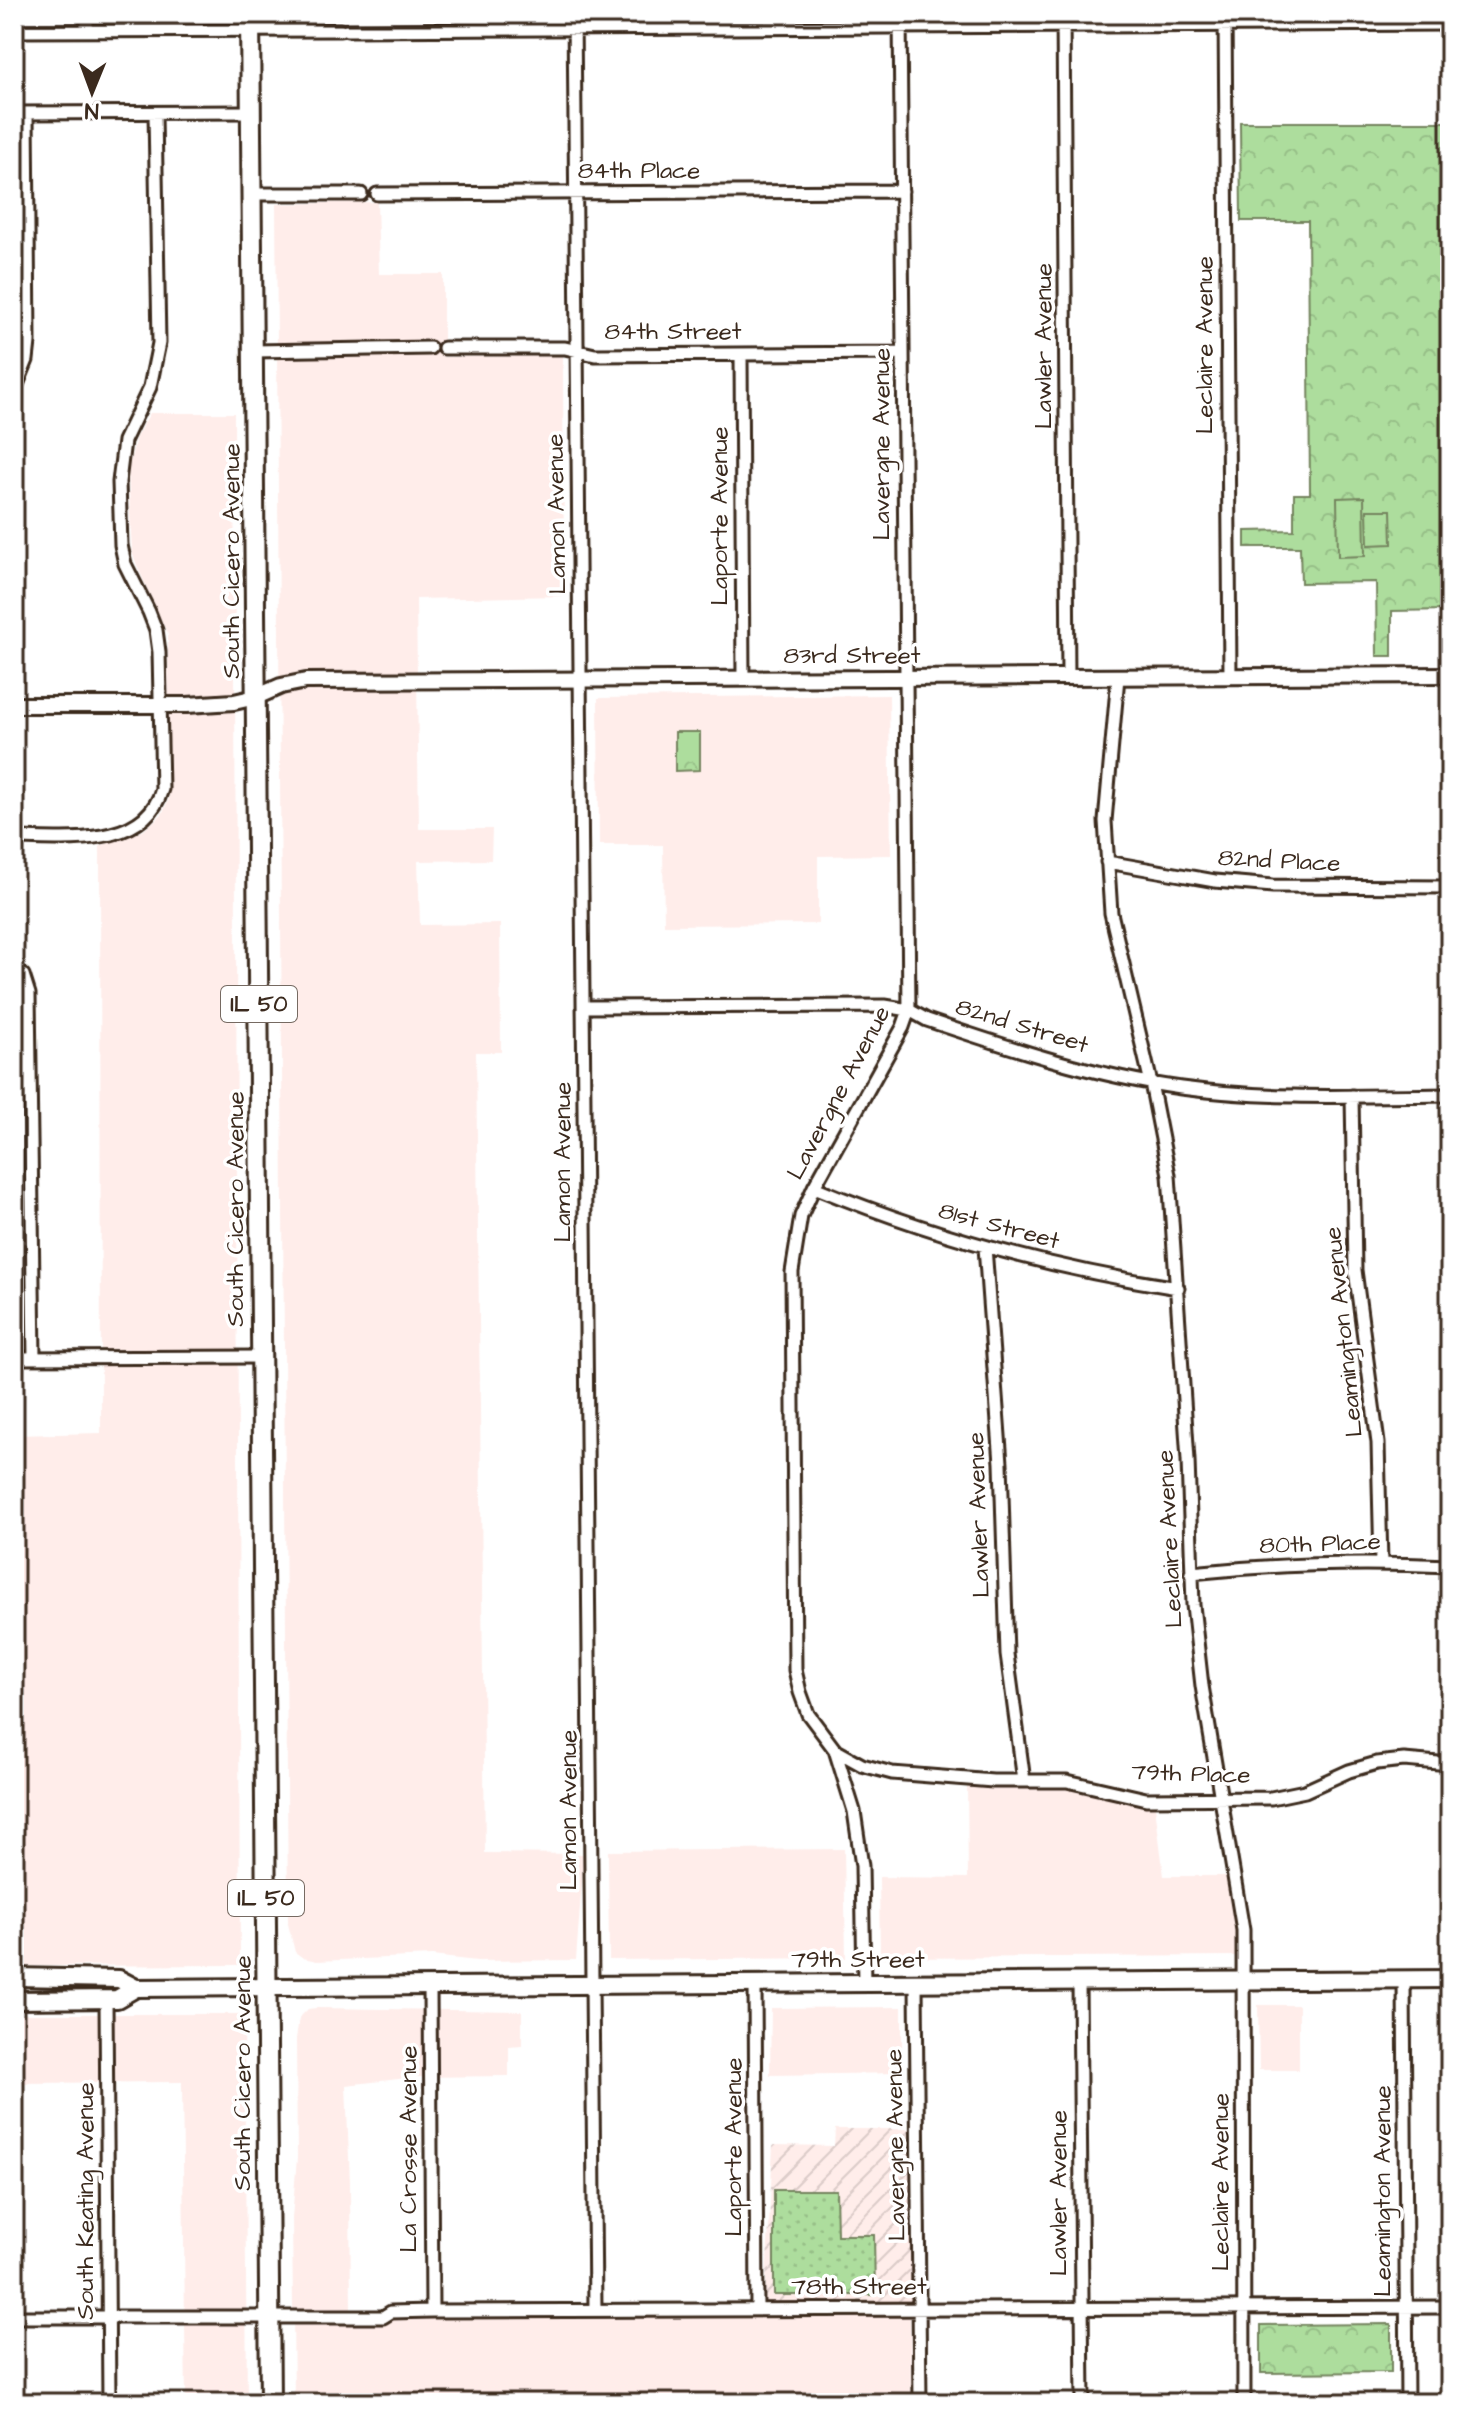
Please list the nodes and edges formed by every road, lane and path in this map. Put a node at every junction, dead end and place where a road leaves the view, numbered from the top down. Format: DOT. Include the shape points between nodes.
graph roads {
  1 [pos="87,14"];
  2 [pos="574,14"];
  3 [pos="900,14"];
  4 [pos="1225,19"];
  5 [pos="1387,19"];
  6 [pos="1063,20"];
  7 [pos="250,22"];
  8 [pos="1450,24"];
  9 [pos="900,27"];
  10 [pos="574,29"];
  11 [pos="14,31"];
  12 [pos="87,31"];
  13 [pos="251,112"];
  14 [pos="14,113"];
  15 [pos="27,113"];
  16 [pos="155,113"];
  17 [pos="902,191"];
  18 [pos="575,193"];
  19 [pos="252,194"];
  20 [pos="361,194"];
  21 [pos="377,194"];
  22 [pos="430,348"];
  23 [pos="444,348"];
  24 [pos="576,350"];
  25 [pos="254,351"];
  26 [pos="903,353"];
  27 [pos="741,354"];
  28 [pos="14,392"];
  29 [pos="1450,675"];
  30 [pos="1068,677"];
  31 [pos="1118,677"];
  32 [pos="1230,677"];
  33 [pos="905,678"];
  34 [pos="743,679"];
  35 [pos="581,681"];
  36 [pos="256,697"];
  37 [pos="14,705"];
  38 [pos="161,705"];
  39 [pos="14,838"];
  40 [pos="1107,862"];
  41 [pos="1450,887"];
  42 [pos="19,972"];
  43 [pos="584,1007"];
  44 [pos="909,1010"];
  45 [pos="1151,1083"];
  46 [pos="1450,1095"];
  47 [pos="1352,1096"];
  48 [pos="814,1187"];
  49 [pos="985,1247"];
  50 [pos="1178,1288"];
  51 [pos="34,1357"];
  52 [pos="262,1357"];
  53 [pos="14,1358"];
  54 [pos="1381,1563"];
  55 [pos="1450,1566"];
  56 [pos="1191,1573"];
  57 [pos="835,1750"];
  58 [pos="1450,1764"];
  59 [pos="1024,1781"];
  60 [pos="1222,1798"];
  61 [pos="14,1977"];
  62 [pos="1450,1979"];
  63 [pos="1404,1980"];
  64 [pos="1242,1981"];
  65 [pos="1079,1982"];
  66 [pos="916,1983"];
  67 [pos="755,1984"];
  68 [pos="864,1984"];
  69 [pos="592,1986"];
  70 [pos="430,1987"];
  71 [pos="136,1988"];
  72 [pos="267,1988"];
  73 [pos="106,1999"];
  74 [pos="14,2000"];
  75 [pos="1406,2307"];
  76 [pos="1450,2307"];
  77 [pos="1244,2308"];
  78 [pos="757,2309"];
  79 [pos="1082,2309"];
  80 [pos="595,2310"];
  81 [pos="919,2310"];
  82 [pos="432,2311"];
  83 [pos="14,2317"];
  84 [pos="108,2317"];
  85 [pos="269,2317"];
  86 [pos="109,2403"];
  87 [pos="270,2403"];
  88 [pos="920,2403"];
  89 [pos="1083,2403"];
  90 [pos="1244,2403"];
  91 [pos="1407,2403"];
  1 -- 12 [label="street"];
  2 -- 10 [label="street, Lamon Avenue"];
  3 -- 9 [label="street, Lavergne Avenue"];
  4 -- 5 [label="street"];
  4 -- 6 [label="street"];
  4 -- 32 [label="street, Leclaire Avenue"];
  5 -- 8 [label="street"];
  6 -- 9 [label="street"];
  6 -- 30 [label="street, Lawler Avenue"];
  7 -- 10 [label="street" via="343,30"];
  7 -- 12 [label="street"];
  7 -- 13 [label="main road, South Cicero Avenue / IL 50"];
  9 -- 10 [label="street"];
  9 -- 17 [label="street, Lavergne Avenue"];
  10 -- 18 [label="street, Lamon Avenue"];
  11 -- 12 [label="street"];
  13 -- 16 [label="street"];
  13 -- 19 [label="main road, South Cicero Avenue / IL 50"];
  14 -- 15 [label="street"];
  15 -- 16 [label="street"];
  15 -- 28 [label="street" via="29,342"];
  16 -- 38 [label="street" via="159,343 150,387 124,441 119,482 121,545 156,630"];
  17 -- 18 [label="street, 84th Place"];
  17 -- 26 [label="street, Lavergne Avenue"];
  18 -- 21 [label="street, 84th Place"];
  18 -- 24 [label="street, Lamon Avenue"];
  19 -- 20 [label="street"];
  19 -- 25 [label="main road, South Cicero Avenue / IL 50"];
  22 -- 25 [label="street"];
  23 -- 24 [label="street, 84th Street"];
  24 -- 27 [label="street, 84th Street" via="595,355"];
  24 -- 35 [label="street, Lamon Avenue"];
  25 -- 36 [label="main road, South Cicero Avenue / IL 50"];
  26 -- 27 [label="street, 84th Street"];
  26 -- 33 [label="street, Lavergne Avenue"];
  27 -- 34 [label="street, Laporte Avenue"];
  29 -- 32 [label="street, 83rd Street"];
  30 -- 31 [label="street, 83rd Street"];
  30 -- 33 [label="street, 83rd Street"];
  31 -- 32 [label="street, 83rd Street"];
  31 -- 40 [label="street, Leclaire Avenue" via="1105,821"];
  33 -- 34 [label="street, 83rd Street"];
  33 -- 44 [label="street, Lavergne Avenue"];
  34 -- 35 [label="street, 83rd Street"];
  35 -- 36 [label="street, 83rd Street" via="306,681"];
  35 -- 43 [label="street, Lamon Avenue"];
  36 -- 38 [label="street, 83rd Street"];
  36 -- 52 [label="main road, South Cicero Avenue / IL 50"];
  37 -- 38 [label="street, 83rd Street"];
  38 -- 39 [label="street" via="162,789 159,800 140,819 104,836"];
  40 -- 41 [label="street, 82nd Place" via="1273,886"];
  40 -- 45 [label="street, Leclaire Avenue" via="1111,913"];
  42 -- 51 [label="street" via="27,983 30,1007"];
  43 -- 44 [label="street, 82nd Street"];
  43 -- 69 [label="street, Lamon Avenue"];
  44 -- 45 [label="street, 82nd Street" via="1017,1050"];
  44 -- 48 [label="street, Lavergne Avenue"];
  45 -- 47 [label="street, 82nd Street" via="1222,1093"];
  45 -- 50 [label="street, Leclaire Avenue" via="1169,1175"];
  46 -- 47 [label="street, 82nd Street"];
  47 -- 54 [label="street, Leamington Avenue" via="1355,1270 1378,1443"];
  48 -- 49 [label="street, 81st Street"];
  48 -- 57 [label="street, Lavergne Avenue" via="801,1216 792,1272 795,1670 808,1714"];
  49 -- 50 [label="street, 81st Street" via="1101,1276"];
  49 -- 59 [label="street, Lawler Avenue" via="1001,1463 1007,1654"];
  50 -- 56 [label="street, Leclaire Avenue"];
  51 -- 52 [label="street"];
  51 -- 53 [label="street"];
  52 -- 72 [label="main road, South Cicero Avenue / IL 50"];
  54 -- 55 [label="street, 80th Place"];
  54 -- 56 [label="street, 80th Place"];
  56 -- 60 [label="street, Leclaire Avenue" via="1202,1686"];
  57 -- 59 [label="street, 79th Place" via="892,1773"];
  57 -- 68 [label="street, Lavergne Avenue" via="860,1839"];
  58 -- 60 [label="street, 79th Place" via="1388,1761 1291,1795"];
  59 -- 60 [label="street, 79th Place" via="1078,1782 1146,1799"];
  60 -- 64 [label="street, Leclaire Avenue" via="1243,1930"];
  61 -- 71 [label="main road" via="119,1979"];
  62 -- 63 [label="main road, 79th Street"];
  63 -- 64 [label="main road, 79th Street"];
  63 -- 75 [label="street, Leamington Avenue"];
  64 -- 65 [label="main road, 79th Street"];
  64 -- 77 [label="street, Leclaire Avenue"];
  65 -- 66 [label="main road, 79th Street"];
  65 -- 79 [label="street, Lawler Avenue"];
  66 -- 68 [label="main road, 79th Street"];
  66 -- 81 [label="street, Lavergne Avenue"];
  67 -- 68 [label="main road, 79th Street"];
  67 -- 69 [label="main road, 79th Street"];
  67 -- 78 [label="street, Laporte Avenue"];
  69 -- 70 [label="main road, 79th Street"];
  69 -- 80 [label="street, Lamon Avenue"];
  70 -- 72 [label="main road, 79th Street"];
  70 -- 82 [label="street, La Crosse Avenue"];
  71 -- 72 [label="main road, 79th Street"];
  71 -- 73 [label="main road"];
  72 -- 85 [label="main road, South Cicero Avenue / IL 50"];
  73 -- 74 [label="main road"];
  73 -- 84 [label="street, South Keating Avenue"];
  75 -- 76 [label="street, 78th Street"];
  75 -- 77 [label="street, 78th Street"];
  75 -- 91 [label="street, Leamington Avenue"];
  77 -- 79 [label="street, 78th Street"];
  77 -- 90 [label="street, Leclaire Avenue"];
  78 -- 80 [label="street, 78th Street"];
  78 -- 81 [label="street, 78th Street"];
  79 -- 81 [label="street, 78th Street"];
  79 -- 89 [label="street, Lawler Avenue"];
  80 -- 82 [label="street, 78th Street"];
  81 -- 88 [label="street, Lavergne Avenue"];
  82 -- 85 [label="street, 78th Street" via="383,2317"];
  83 -- 84 [label="street, 78th Street"];
  84 -- 85 [label="street, 78th Street"];
  84 -- 86 [label="street, South Keating Avenue"];
  85 -- 87 [label="main road, South Cicero Avenue / IL 50"];
}
